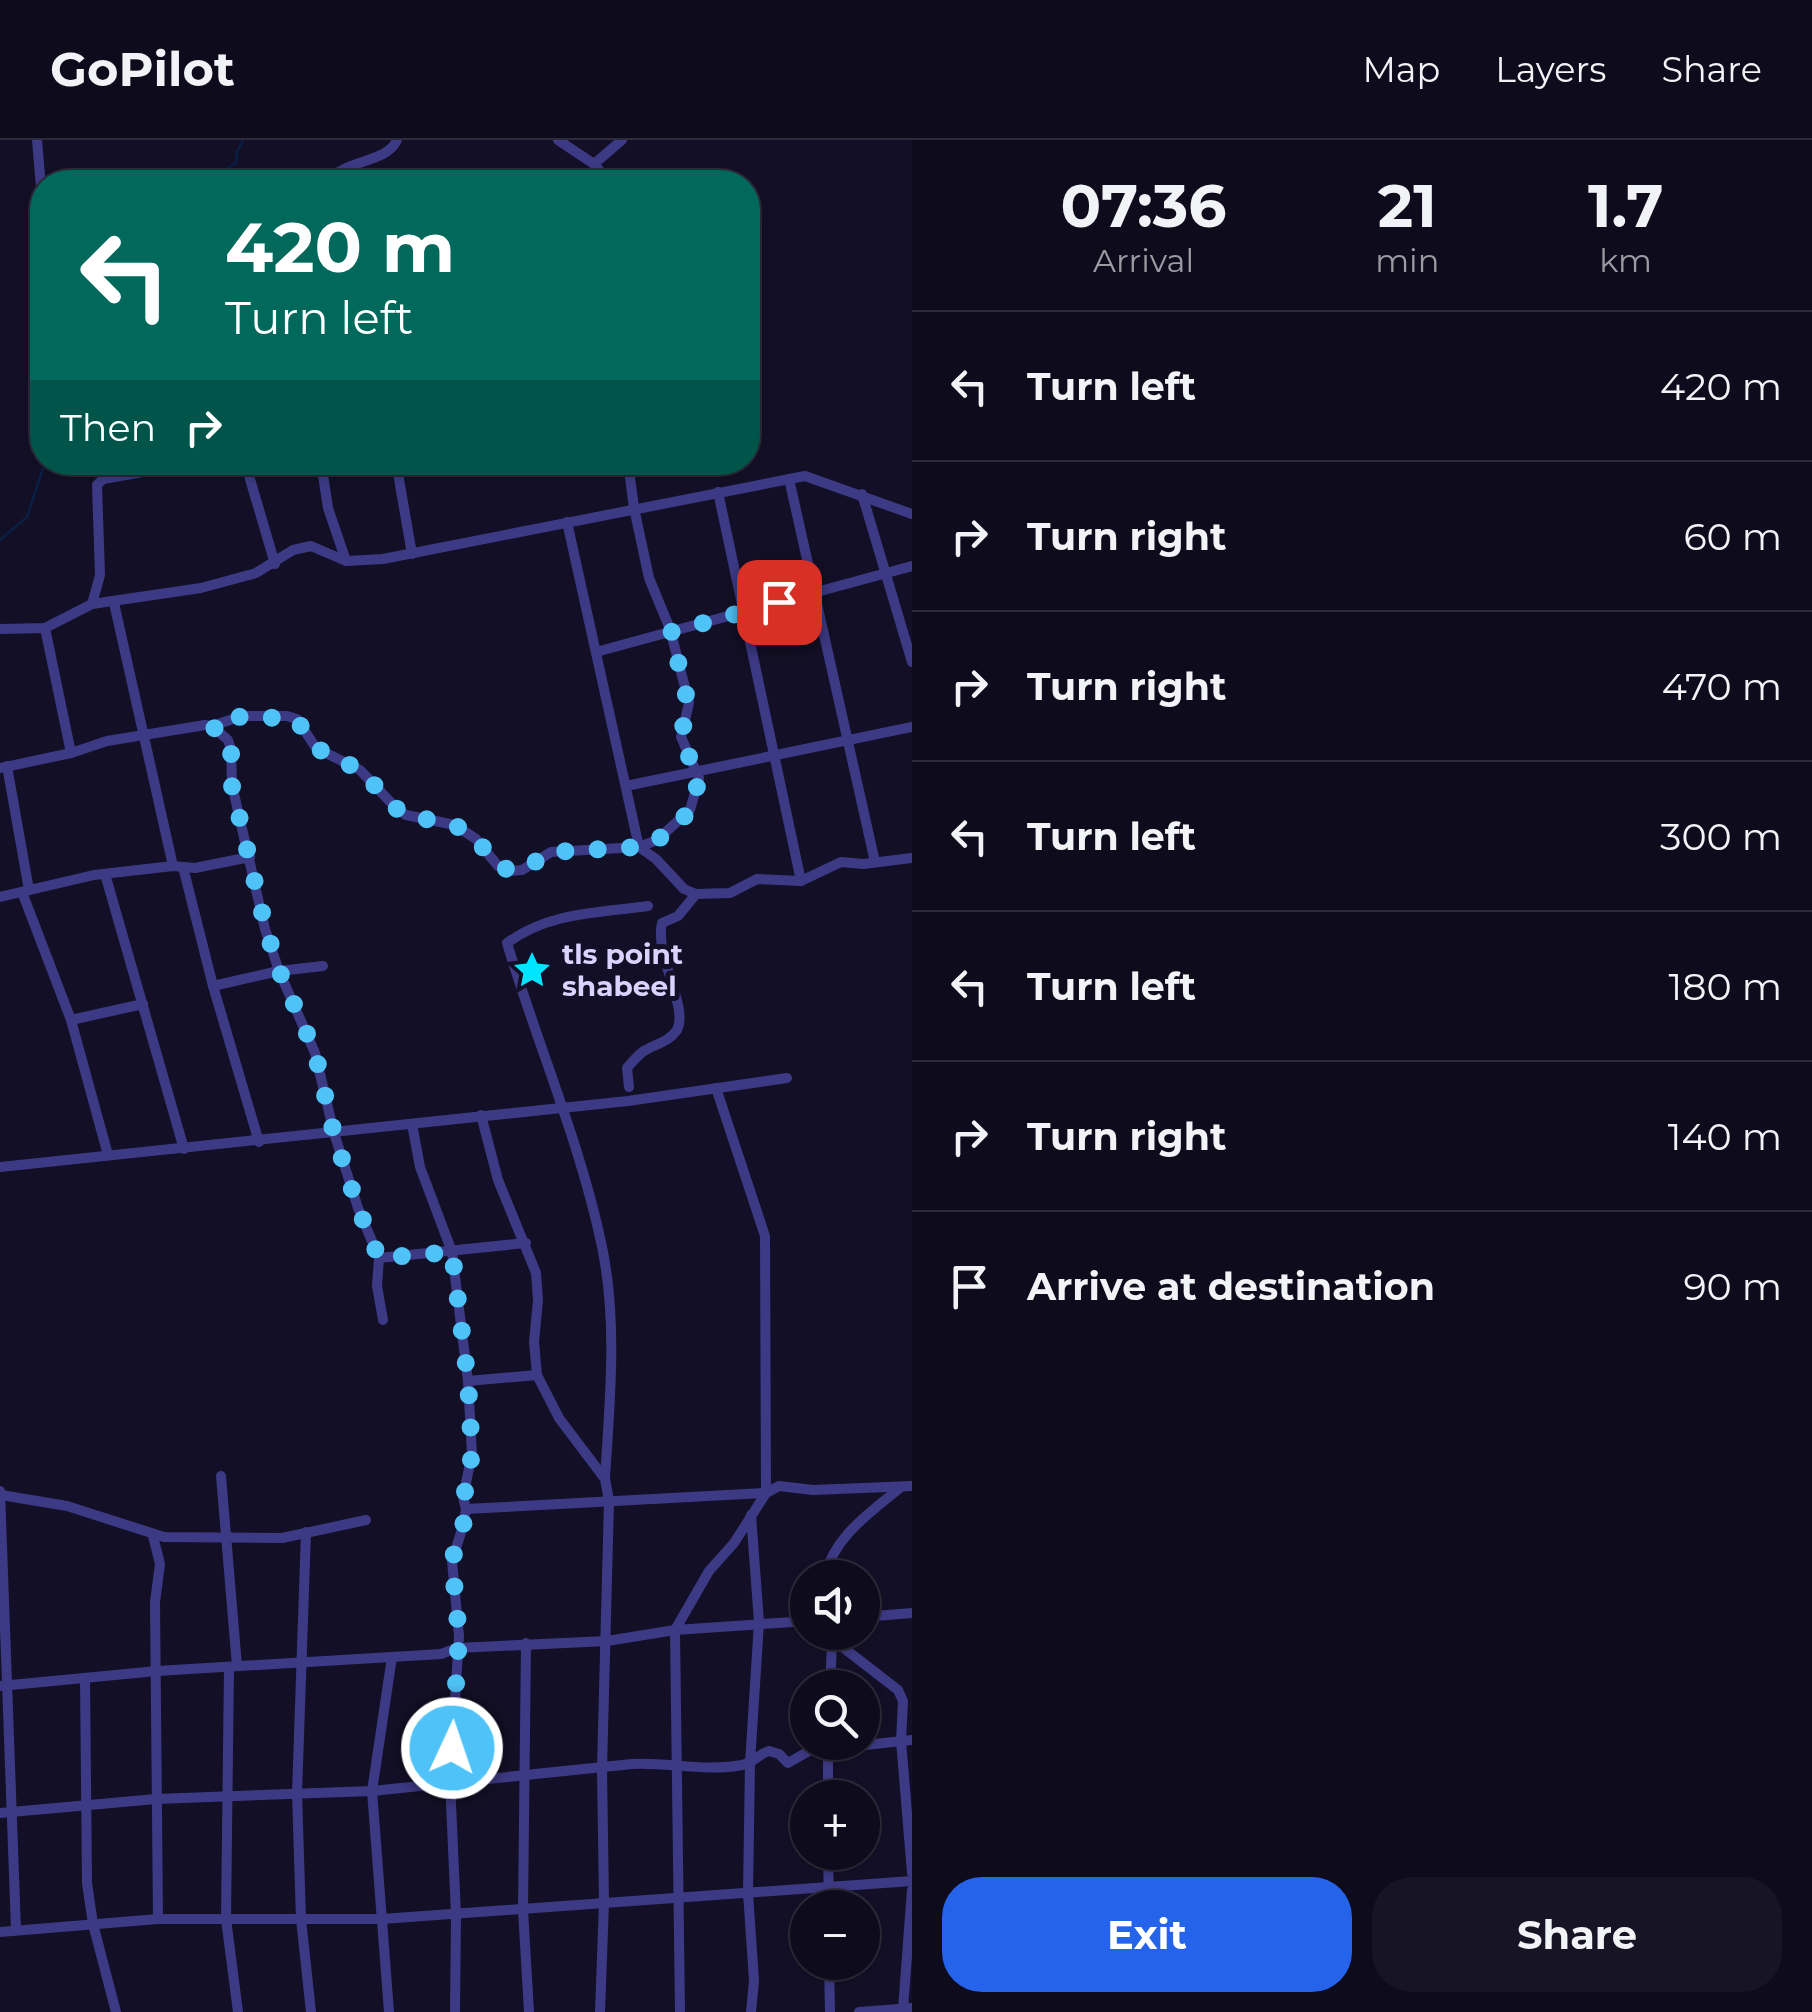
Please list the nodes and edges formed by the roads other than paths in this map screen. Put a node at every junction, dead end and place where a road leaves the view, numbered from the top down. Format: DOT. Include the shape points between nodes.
graph roads {
  1 [pos="37,140"];
  2 [pos="397,140"];
  3 [pos="558,140"];
  4 [pos="622,140"];
  5 [pos="594,164"];
  6 [pos="40,170"];
  7 [pos="341,170"];
  8 [pos="599,170"];
  9 [pos="126,475"];
  10 [pos="249,475"];
  11 [pos="323,475"];
  12 [pos="398,475"];
  13 [pos="630,475"];
  14 [pos="789,479"];
  15 [pos="718,492"];
  16 [pos="862,494"];
  17 [pos="634,508"];
  18 [pos="912,514"];
  19 [pos="567,522"];
  20 [pos="412,554"];
  21 [pos="346,561"];
  22 [pos="274,564"];
  23 [pos="912,566"];
  24 [pos="886,573"];
  25 [pos="814,592"];
  26 [pos="114,603"];
  27 [pos="92,604"];
  28 [pos="744,612"];
  29 [pos="45,628"];
  30 [pos="0,629"];
  31 [pos="671,632"];
  32 [pos="596,652"];
  33 [pos="912,662"];
  34 [pos="212,726"];
  35 [pos="912,728"];
  36 [pos="144,736"];
  37 [pos="72,753"];
  38 [pos="4,767"];
  39 [pos="696,772"];
  40 [pos="626,786"];
  41 [pos="639,847"];
  42 [pos="250,857"];
  43 [pos="912,858"];
  44 [pos="875,862"];
  45 [pos="178,867"];
  46 [pos="105,874"];
  47 [pos="801,881"];
  48 [pos="26,891"];
  49 [pos="696,894"];
  50 [pos="0,897"];
  51 [pos="648,906"];
  52 [pos="322,966"];
  53 [pos="279,970"];
  54 [pos="213,986"];
  55 [pos="142,1004"];
  56 [pos="71,1020"];
  57 [pos="787,1078"];
  58 [pos="629,1087"];
  59 [pos="716,1088"];
  60 [pos="561,1108"];
  61 [pos="482,1116"];
  62 [pos="412,1124"];
  63 [pos="334,1134"];
  64 [pos="259,1142"];
  65 [pos="184,1148"];
  66 [pos="108,1155"];
  67 [pos="0,1166"];
  68 [pos="526,1243"];
  69 [pos="452,1252"];
  70 [pos="379,1258"];
  71 [pos="383,1320"];
  72 [pos="537,1374"];
  73 [pos="468,1381"];
  74 [pos="221,1476"];
  75 [pos="605,1479"];
  76 [pos="907,1486"];
  77 [pos="0,1493"];
  78 [pos="766,1493"];
  79 [pos="609,1501"];
  80 [pos="466,1509"];
  81 [pos="751,1515"];
  82 [pos="366,1520"];
  83 [pos="306,1532"];
  84 [pos="154,1536"];
  85 [pos="228,1538"];
  86 [pos="829,1560"];
  87 [pos="912,1613"];
  88 [pos="880,1616"];
  89 [pos="790,1621"];
  90 [pos="759,1622"];
  91 [pos="675,1630"];
  92 [pos="607,1640"];
  93 [pos="526,1643"];
  94 [pos="457,1648"];
  95 [pos="843,1650"];
  96 [pos="392,1657"];
  97 [pos="303,1662"];
  98 [pos="233,1667"];
  99 [pos="157,1671"];
  100 [pos="85,1678"];
  101 [pos="4,1686"];
  102 [pos="906,1741"];
  103 [pos="880,1743"];
  104 [pos="793,1760"];
  105 [pos="750,1763"];
  106 [pos="678,1768"];
  107 [pos="602,1769"];
  108 [pos="526,1773"];
  109 [pos="450,1781"];
  110 [pos="372,1791"];
  111 [pos="297,1794"];
  112 [pos="229,1796"];
  113 [pos="156,1799"];
  114 [pos="86,1805"];
  115 [pos="13,1812"];
  116 [pos="0,1813"];
  117 [pos="828,1870"];
  118 [pos="912,1873"];
  119 [pos="912,1881"];
  120 [pos="828,1887"];
  121 [pos="912,1890"];
  122 [pos="748,1892"];
  123 [pos="677,1898"];
  124 [pos="604,1903"];
  125 [pos="523,1910"];
  126 [pos="456,1914"];
  127 [pos="158,1919"];
  128 [pos="226,1919"];
  129 [pos="301,1919"];
  130 [pos="382,1919"];
  131 [pos="94,1924"];
  132 [pos="16,1930"];
  133 [pos="0,1932"];
  134 [pos="829,1980"];
  135 [pos="908,2008"];
  136 [pos="116,2012"];
  137 [pos="238,2012"];
  138 [pos="311,2012"];
  139 [pos="389,2012"];
  140 [pos="455,2012"];
  141 [pos="528,2012"];
  142 [pos="600,2012"];
  143 [pos="680,2012"];
  144 [pos="751,2012"];
  145 [pos="830,2012"];
  146 [pos="859,2012"];
  1 -- 6 [label="street"];
  2 -- 7 [label="street" via="379,156"];
  3 -- 5 [label="street"];
  4 -- 5 [label="street"];
  5 -- 8 [label="street"];
  9 -- 27 [label="street" via="103,479 94,494 101,534"];
  10 -- 22 [label="street"];
  11 -- 21 [label="street"];
  12 -- 20 [label="street"];
  13 -- 17 [label="street"];
  14 -- 15 [label="street"];
  14 -- 16 [label="street" via="805,476"];
  14 -- 25 [label="street"];
  15 -- 17 [label="street"];
  15 -- 28 [label="street"];
  16 -- 18 [label="street"];
  16 -- 24 [label="street"];
  17 -- 19 [label="street"];
  17 -- 31 [label="street" via="649,578"];
  19 -- 20 [label="street"];
  19 -- 32 [label="street"];
  20 -- 21 [label="street"];
  21 -- 22 [label="street" via="311,546"];
  22 -- 26 [label="street" via="201,588"];
  23 -- 24 [label="street"];
  24 -- 25 [label="street"];
  24 -- 33 [label="street"];
  25 -- 28 [label="street"];
  25 -- 44 [label="street"];
  26 -- 27 [label="street"];
  26 -- 36 [label="street"];
  27 -- 29 [label="street"];
  28 -- 31 [label="street"];
  28 -- 47 [label="street"];
  29 -- 30 [label="street"];
  29 -- 37 [label="street"];
  31 -- 32 [label="street"];
  31 -- 39 [label="street" via="688,703 681,737"];
  32 -- 40 [label="street"];
  34 -- 36 [label="street"];
  34 -- 41 [label="street" via="242,716 296,719 316,748 360,770 397,809 455,825 510,870 551,852"];
  34 -- 42 [label="street" via="231,749 232,786"];
  35 -- 39 [label="street"];
  36 -- 37 [label="street"];
  36 -- 45 [label="street"];
  37 -- 38 [label="street"];
  38 -- 48 [label="street"];
  39 -- 40 [label="street"];
  39 -- 41 [label="street" via="690,810"];
  40 -- 41 [label="street"];
  41 -- 49 [label="street"];
  42 -- 45 [label="street"];
  42 -- 53 [label="street"];
  43 -- 44 [label="street"];
  44 -- 47 [label="street" via="841,862"];
  45 -- 46 [label="street"];
  45 -- 54 [label="street"];
  46 -- 48 [label="street"];
  46 -- 55 [label="street"];
  47 -- 49 [label="street" via="757,879 730,893"];
  48 -- 50 [label="street"];
  48 -- 56 [label="street"];
  49 -- 58 [label="street" via="660,931 680,1020 667,1040 627,1068"];
  51 -- 60 [label="street" via="549,920 508,943"];
  52 -- 53 [label="street"];
  53 -- 54 [label="street"];
  53 -- 63 [label="street" via="315,1052"];
  54 -- 64 [label="street"];
  55 -- 56 [label="street"];
  55 -- 65 [label="street"];
  56 -- 66 [label="street"];
  57 -- 59 [label="street"];
  59 -- 60 [label="street"];
  59 -- 78 [label="street" via="766,1236"];
  60 -- 61 [label="street"];
  60 -- 75 [label="street" via="602,1244 613,1347"];
  61 -- 62 [label="street"];
  61 -- 68 [label="street" via="498,1180"];
  62 -- 63 [label="street"];
  62 -- 69 [label="street"];
  63 -- 64 [label="street"];
  63 -- 70 [label="street"];
  64 -- 65 [label="street"];
  65 -- 66 [label="street"];
  66 -- 67 [label="street"];
  68 -- 69 [label="street"];
  68 -- 72 [label="street" via="536,1272"];
  69 -- 70 [label="street"];
  69 -- 73 [label="street"];
  70 -- 71 [label="street"];
  72 -- 73 [label="street"];
  72 -- 75 [label="street" via="559,1418"];
  73 -- 80 [label="street" via="472,1454"];
  74 -- 85 [label="street"];
  75 -- 79 [label="street"];
  76 -- 78 [label="street" via="779,1486"];
  76 -- 86 [label="street" via="839,1542"];
  77 -- 84 [label="street" via="67,1506"];
  77 -- 101 [label="street"];
  78 -- 79 [label="street"];
  78 -- 81 [label="street"];
  79 -- 80 [label="street"];
  79 -- 92 [label="street"];
  80 -- 94 [label="street" via="452,1560"];
  81 -- 90 [label="street"];
  81 -- 91 [label="street"];
  82 -- 83 [label="street"];
  83 -- 85 [label="street"];
  83 -- 97 [label="street"];
  84 -- 85 [label="street"];
  84 -- 99 [label="street" via="160,1564"];
  85 -- 98 [label="street"];
  87 -- 88 [label="street"];
  89 -- 90 [label="street"];
  90 -- 91 [label="street"];
  90 -- 105 [label="street"];
  91 -- 92 [label="street"];
  91 -- 106 [label="street"];
  92 -- 93 [label="street"];
  92 -- 107 [label="street"];
  93 -- 94 [label="street"];
  93 -- 108 [label="street"];
  94 -- 96 [label="street"];
  94 -- 109 [label="street"];
  95 -- 102 [label="street" via="898,1690"];
  96 -- 97 [label="street"];
  96 -- 110 [label="street"];
  97 -- 98 [label="street"];
  97 -- 111 [label="street"];
  98 -- 99 [label="street"];
  98 -- 112 [label="street"];
  99 -- 100 [label="street"];
  99 -- 113 [label="street"];
  100 -- 101 [label="street"];
  100 -- 114 [label="street"];
  101 -- 115 [label="street"];
  102 -- 103 [label="street"];
  102 -- 118 [label="street"];
  104 -- 105 [label="street" via="770,1751"];
  105 -- 106 [label="street"];
  105 -- 122 [label="street"];
  106 -- 107 [label="street" via="651,1762"];
  106 -- 123 [label="street"];
  107 -- 108 [label="street"];
  107 -- 124 [label="street"];
  108 -- 109 [label="street"];
  108 -- 125 [label="street"];
  109 -- 110 [label="street"];
  109 -- 126 [label="street"];
  110 -- 111 [label="street"];
  110 -- 130 [label="street"];
  111 -- 112 [label="street"];
  111 -- 129 [label="street"];
  112 -- 113 [label="street"];
  112 -- 128 [label="street"];
  113 -- 114 [label="street"];
  113 -- 127 [label="street"];
  114 -- 115 [label="street"];
  114 -- 131 [label="street"];
  115 -- 116 [label="street"];
  115 -- 132 [label="street"];
  117 -- 120 [label="street"];
  119 -- 120 [label="street"];
  120 -- 122 [label="street"];
  121 -- 135 [label="street"];
  122 -- 123 [label="street"];
  122 -- 144 [label="street"];
  123 -- 124 [label="street"];
  123 -- 143 [label="street"];
  124 -- 125 [label="street"];
  124 -- 142 [label="street"];
  125 -- 126 [label="street"];
  125 -- 141 [label="street"];
  126 -- 130 [label="street"];
  126 -- 140 [label="street"];
  127 -- 128 [label="street"];
  127 -- 131 [label="street"];
  128 -- 129 [label="street"];
  128 -- 137 [label="street"];
  129 -- 130 [label="street"];
  129 -- 138 [label="street"];
  130 -- 139 [label="street"];
  131 -- 132 [label="street"];
  131 -- 136 [label="street"];
  132 -- 133 [label="street"];
  134 -- 145 [label="street"];
  135 -- 146 [label="street"];
}
